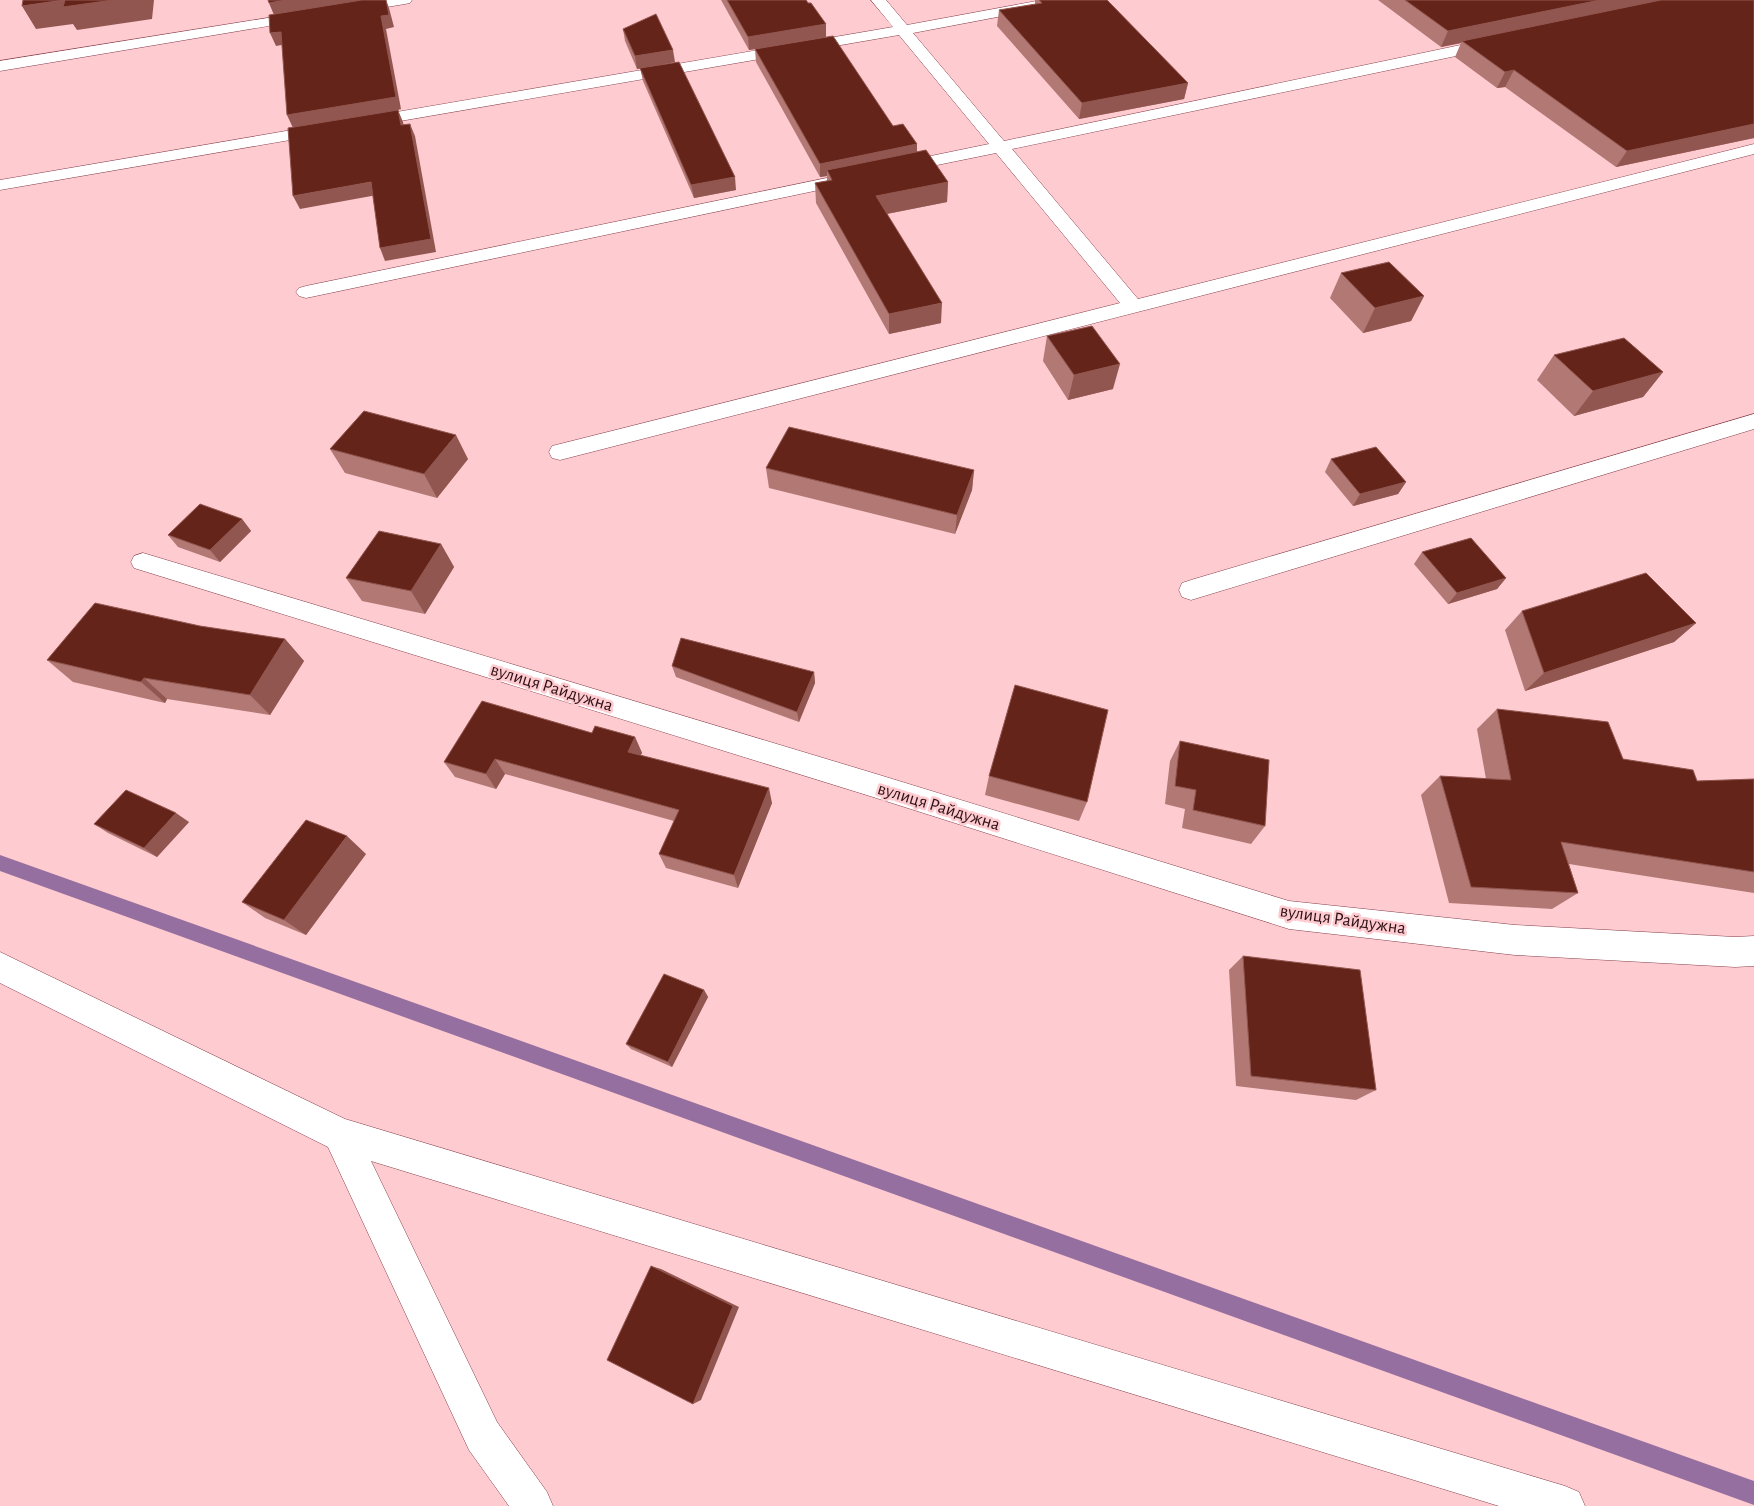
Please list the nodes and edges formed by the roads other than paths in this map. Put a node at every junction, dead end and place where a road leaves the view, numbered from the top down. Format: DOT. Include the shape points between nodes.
graph roads {
  1 [pos="406,0"];
  2 [pos="878,0"];
  3 [pos="1066,0"];
  4 [pos="338,11"];
  5 [pos="319,14"];
  6 [pos="904,30"];
  7 [pos="1515,39"];
  8 [pos="0,66"];
  9 [pos="1000,147"];
  10 [pos="1754,149"];
  11 [pos="883,171"];
  12 [pos="863,175"];
  13 [pos="0,186"];
  14 [pos="306,292"];
  15 [pos="1134,307"];
  16 [pos="1754,422"];
  17 [pos="560,452"];
  18 [pos="143,562"];
  19 [pos="1190,590"];
  20 [pos="1754,952"];
  21 [pos="0,966"];
  22 [pos="340,1135"];
  23 [pos="533,1506"];
  24 [pos="1565,1506"];
  1 -- 4 [label="street"];
  2 -- 6 [label="street"];
  3 -- 6 [label="street"];
  5 -- 8 [label="street"];
  6 -- 9 [label="street"];
  6 -- 13 [label="street"];
  7 -- 9 [label="street"];
  9 -- 11 [label="street"];
  9 -- 15 [label="street"];
  10 -- 15 [label="street"];
  12 -- 14 [label="street"];
  15 -- 17 [label="street"];
  16 -- 19 [label="street"];
  18 -- 20 [label="street, вулиця Райдужна" via="1290,915 1515,940"];
  21 -- 22 [label="street"];
  22 -- 23 [label="street" via="483,1436"];
  22 -- 24 [label="street"];
}
